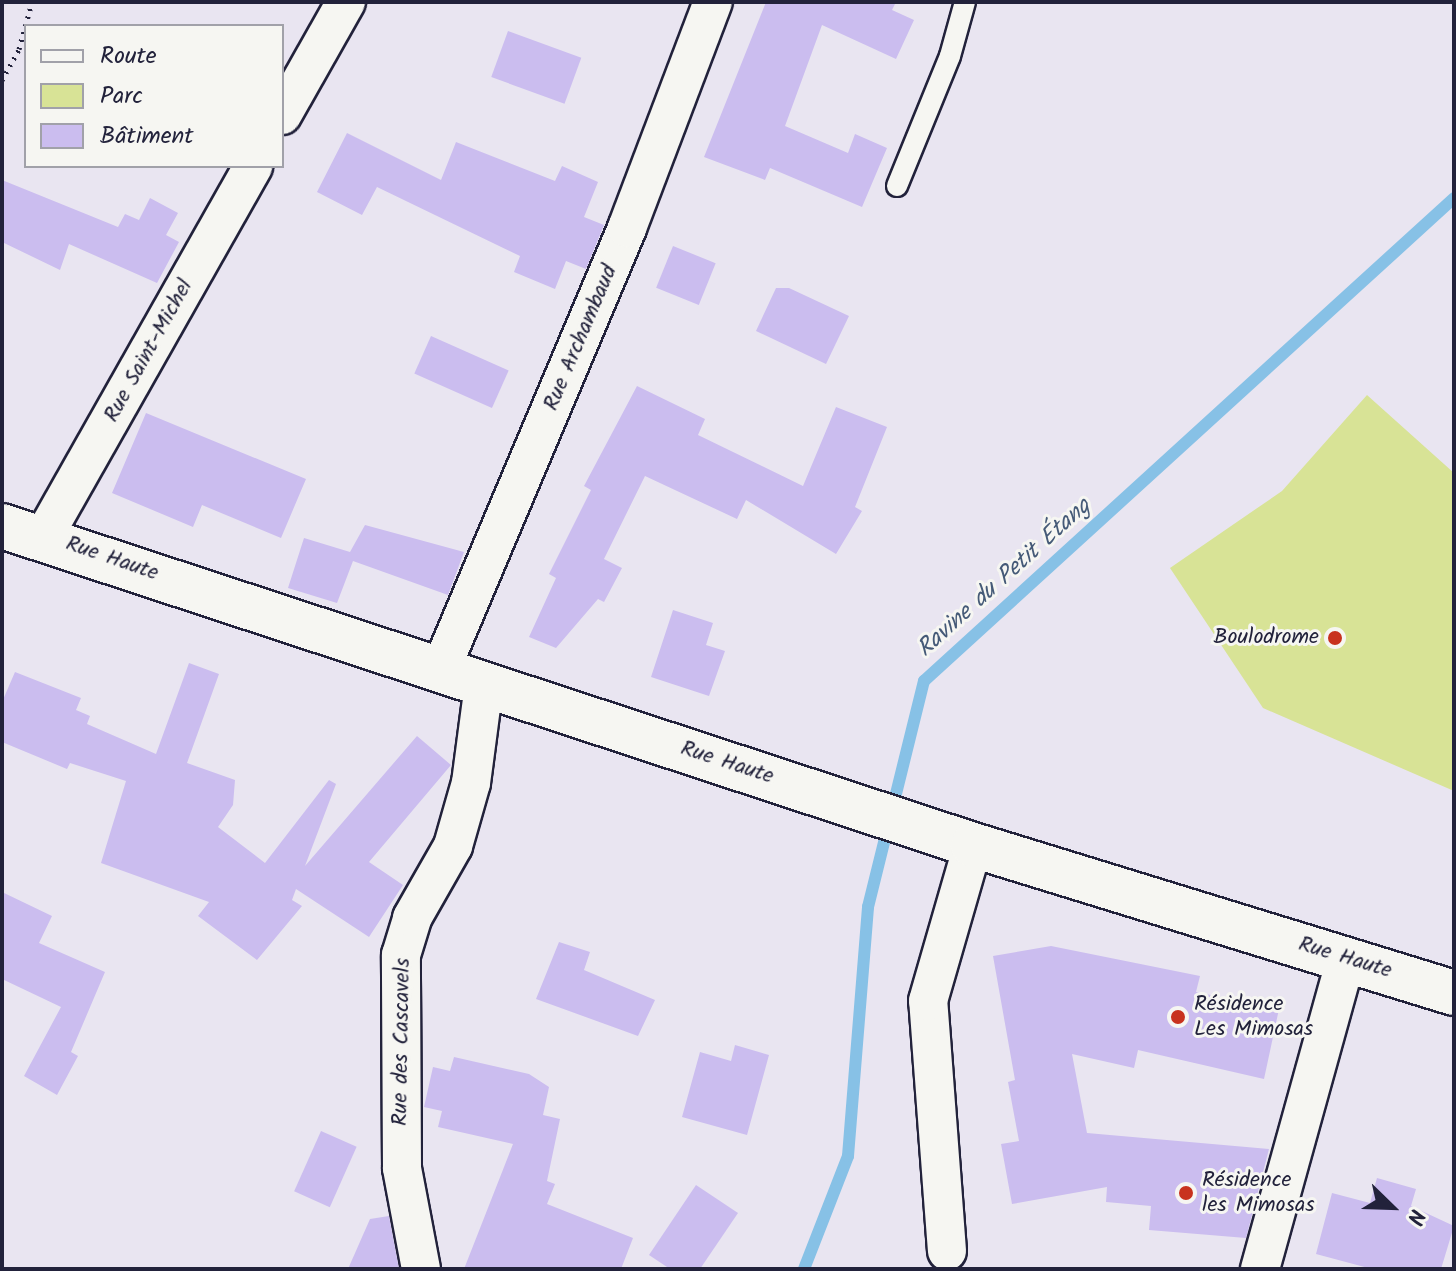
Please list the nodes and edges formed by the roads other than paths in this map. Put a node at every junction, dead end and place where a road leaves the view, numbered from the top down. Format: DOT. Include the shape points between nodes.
graph roads {
  1 [pos="346,2"];
  2 [pos="713,2"];
  3 [pos="965,2"];
  4 [pos="284,111"];
  5 [pos="252,168"];
  6 [pos="897,186"];
  7 [pos="2,526"];
  8 [pos="44,536"];
  9 [pos="440,671"];
  10 [pos="484,684"];
  11 [pos="957,839"];
  12 [pos="1346,958"];
  13 [pos="1454,993"];
  14 [pos="947,1251"];
  15 [pos="421,1269"];
  16 [pos="1260,1269"];
  1 -- 4 [label="street"];
  2 -- 9 [label="street, Rue Archambaud" via="627,228"];
  3 -- 6 [label="lane" via="950,56"];
  5 -- 8 [label="street, Rue Saint-Michel"];
  7 -- 8 [label="main road, Rue Haute"];
  8 -- 9 [label="main road, Rue Haute"];
  9 -- 10 [label="main road, Rue Haute"];
  10 -- 11 [label="main road, Rue Haute"];
  10 -- 15 [label="street, Rue des Cascavels" via="471,783 453,846 412,918 401,955 402,1168"];
  11 -- 12 [label="main road, Rue Haute"];
  11 -- 14 [label="street" via="928,1001"];
  12 -- 13 [label="main road, Rue Haute"];
  12 -- 16 [label="street"];
}
